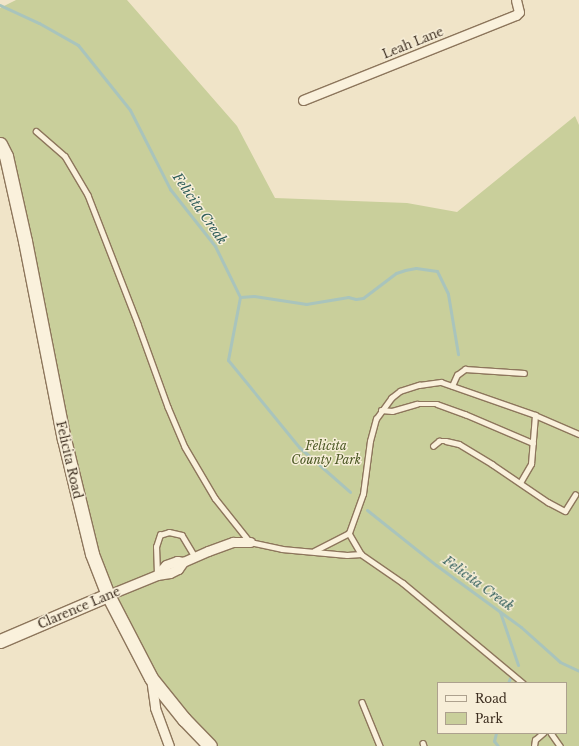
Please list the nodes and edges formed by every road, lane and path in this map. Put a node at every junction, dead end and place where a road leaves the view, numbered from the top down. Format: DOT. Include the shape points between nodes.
graph roads {
  1 [pos="516,0"];
  2 [pos="303,100"];
  3 [pos="36,131"];
  4 [pos="0,144"];
  5 [pos="524,373"];
  6 [pos="452,386"];
  7 [pos="381,410"];
  8 [pos="535,415"];
  9 [pos="579,434"];
  10 [pos="533,443"];
  11 [pos="433,446"];
  12 [pos="520,483"];
  13 [pos="575,495"];
  14 [pos="348,533"];
  15 [pos="250,542"];
  16 [pos="314,551"];
  17 [pos="361,554"];
  18 [pos="195,557"];
  19 [pos="157,575"];
  20 [pos="108,595"];
  21 [pos="0,641"];
  22 [pos="151,678"];
  23 [pos="522,682"];
  24 [pos="362,702"];
  25 [pos="542,734"];
  26 [pos="552,734"];
  27 [pos="169,746"];
  28 [pos="210,746"];
  29 [pos="380,746"];
  30 [pos="534,746"];
  31 [pos="560,746"];
  1 -- 2 [label="street, Leah Lane" via="519,12 516,15"];
  3 -- 15 [label="lane" via="65,156 88,195 185,447 215,498"];
  4 -- 20 [label="main road, Felicita Road" via="6,156 25,240 53,387 81,514 92,554"];
  5 -- 6 [label="lane" via="465,369 456,375"];
  6 -- 7 [label="lane" via="441,382 409,388 391,398"];
  6 -- 8 [label="lane"];
  7 -- 10 [label="lane" via="392,411 417,404 437,404"];
  7 -- 14 [label="lane" via="371,435 363,494"];
  8 -- 9 [label="lane"];
  8 -- 10 [label="lane"];
  10 -- 12 [label="lane" via="531,464"];
  11 -- 12 [label="lane" via="439,441 459,444"];
  12 -- 13 [label="lane" via="565,511"];
  14 -- 16 [label="lane"];
  14 -- 17 [label="lane"];
  15 -- 16 [label="lane"];
  15 -- 18 [label="street, Clarence Lane" via="233,542"];
  16 -- 17 [label="lane"];
  17 -- 23 [label="lane" via="403,583"];
  18 -- 19 [label="street, Clarence Lane" via="183,562 178,569 170,573"];
  18 -- 19 [label="lane" via="182,535 169,532 160,535 156,547"];
  19 -- 20 [label="street, Clarence Lane"];
  20 -- 21 [label="main road, Clarence Lane"];
  20 -- 22 [label="main road, Felicita Road"];
  22 -- 27 [label="street" via="155,708"];
  22 -- 28 [label="main road, Felicita Road"];
  24 -- 29 [label="lane"];
  25 -- 30 [label="lane" via="535,740"];
  26 -- 31 [label="lane"];
}
